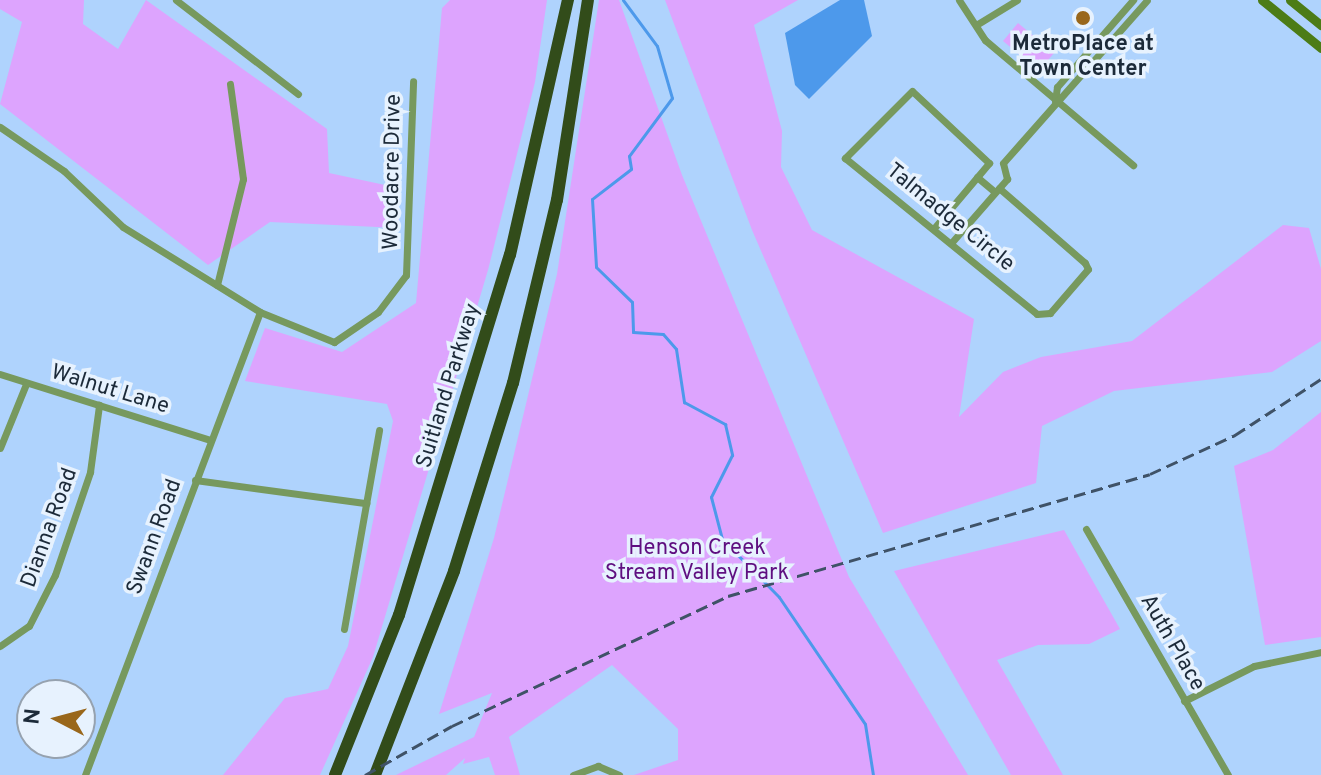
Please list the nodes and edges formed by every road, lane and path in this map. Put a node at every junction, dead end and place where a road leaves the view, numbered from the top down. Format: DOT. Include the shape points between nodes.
graph roads {
  1 [pos="176,0"];
  2 [pos="568,0"];
  3 [pos="588,0"];
  4 [pos="959,0"];
  5 [pos="1017,0"];
  6 [pos="1133,0"];
  7 [pos="1147,0"];
  8 [pos="1262,0"];
  9 [pos="1290,0"];
  10 [pos="976,25"];
  11 [pos="1321,25"];
  12 [pos="1102,35"];
  13 [pos="1112,42"];
  14 [pos="1321,48"];
  15 [pos="413,81"];
  16 [pos="230,84"];
  17 [pos="298,94"];
  18 [pos="1055,101"];
  19 [pos="0,127"];
  20 [pos="989,163"];
  21 [pos="1003,163"];
  22 [pos="1133,165"];
  23 [pos="977,177"];
  24 [pos="997,190"];
  25 [pos="935,227"];
  26 [pos="952,242"];
  27 [pos="217,285"];
  28 [pos="260,312"];
  29 [pos="0,374"];
  30 [pos="26,384"];
  31 [pos="99,405"];
  32 [pos="379,430"];
  33 [pos="210,440"];
  34 [pos="0,448"];
  35 [pos="195,480"];
  36 [pos="366,503"];
  37 [pos="1086,529"];
  38 [pos="344,629"];
  39 [pos="0,646"];
  40 [pos="1321,652"];
  41 [pos="1184,701"];
  42 [pos="85,775"];
  43 [pos="335,775"];
  44 [pos="375,775"];
  45 [pos="573,775"];
  46 [pos="619,775"];
  47 [pos="1228,775"];
  1 -- 17 [label="street"];
  2 -- 43 [label="highway, Suitland Parkway" via="517,232 399,615"];
  3 -- 44 [label="highway" via="562,177 513,383 454,571"];
  4 -- 10 [label="street"];
  5 -- 10 [label="street"];
  6 -- 12 [label="street"];
  7 -- 13 [label="street"];
  8 -- 14 [label="street"];
  9 -- 11 [label="street"];
  10 -- 18 [label="street"];
  12 -- 13 [label="street"];
  12 -- 18 [label="street" via="1057,87"];
  13 -- 18 [label="street"];
  15 -- 28 [label="street, Woodacre Drive" via="410,257 392,299 334,342"];
  16 -- 27 [label="street" via="243,179"];
  18 -- 21 [label="street"];
  18 -- 22 [label="street"];
  19 -- 27 [label="street" via="64,171 123,227"];
  20 -- 21 [label="street"];
  20 -- 23 [label="street"];
  20 -- 25 [label="street, Talmadge Circle" via="912,91 845,158"];
  21 -- 24 [label="street" via="1007,179"];
  23 -- 24 [label="street"];
  23 -- 25 [label="street"];
  24 -- 26 [label="street"];
  24 -- 26 [label="street, Talmadge Circle" via="1088,269 1050,313 1037,314"];
  25 -- 26 [label="street, Talmadge Circle"];
  27 -- 28 [label="street"];
  28 -- 33 [label="street, Swann Road"];
  29 -- 30 [label="street, Walnut Lane"];
  30 -- 31 [label="street, Walnut Lane"];
  30 -- 34 [label="street"];
  31 -- 33 [label="street, Walnut Lane"];
  31 -- 39 [label="street, Dianna Road" via="90,472 55,575 29,626"];
  32 -- 36 [label="street"];
  33 -- 35 [label="street, Swann Road"];
  35 -- 36 [label="street"];
  35 -- 42 [label="street, Swann Road"];
  36 -- 38 [label="street"];
  37 -- 41 [label="street, Auth Place"];
  40 -- 41 [label="street" via="1254,666"];
  41 -- 47 [label="street, Auth Place"];
  45 -- 46 [label="street" via="598,766"];
}
